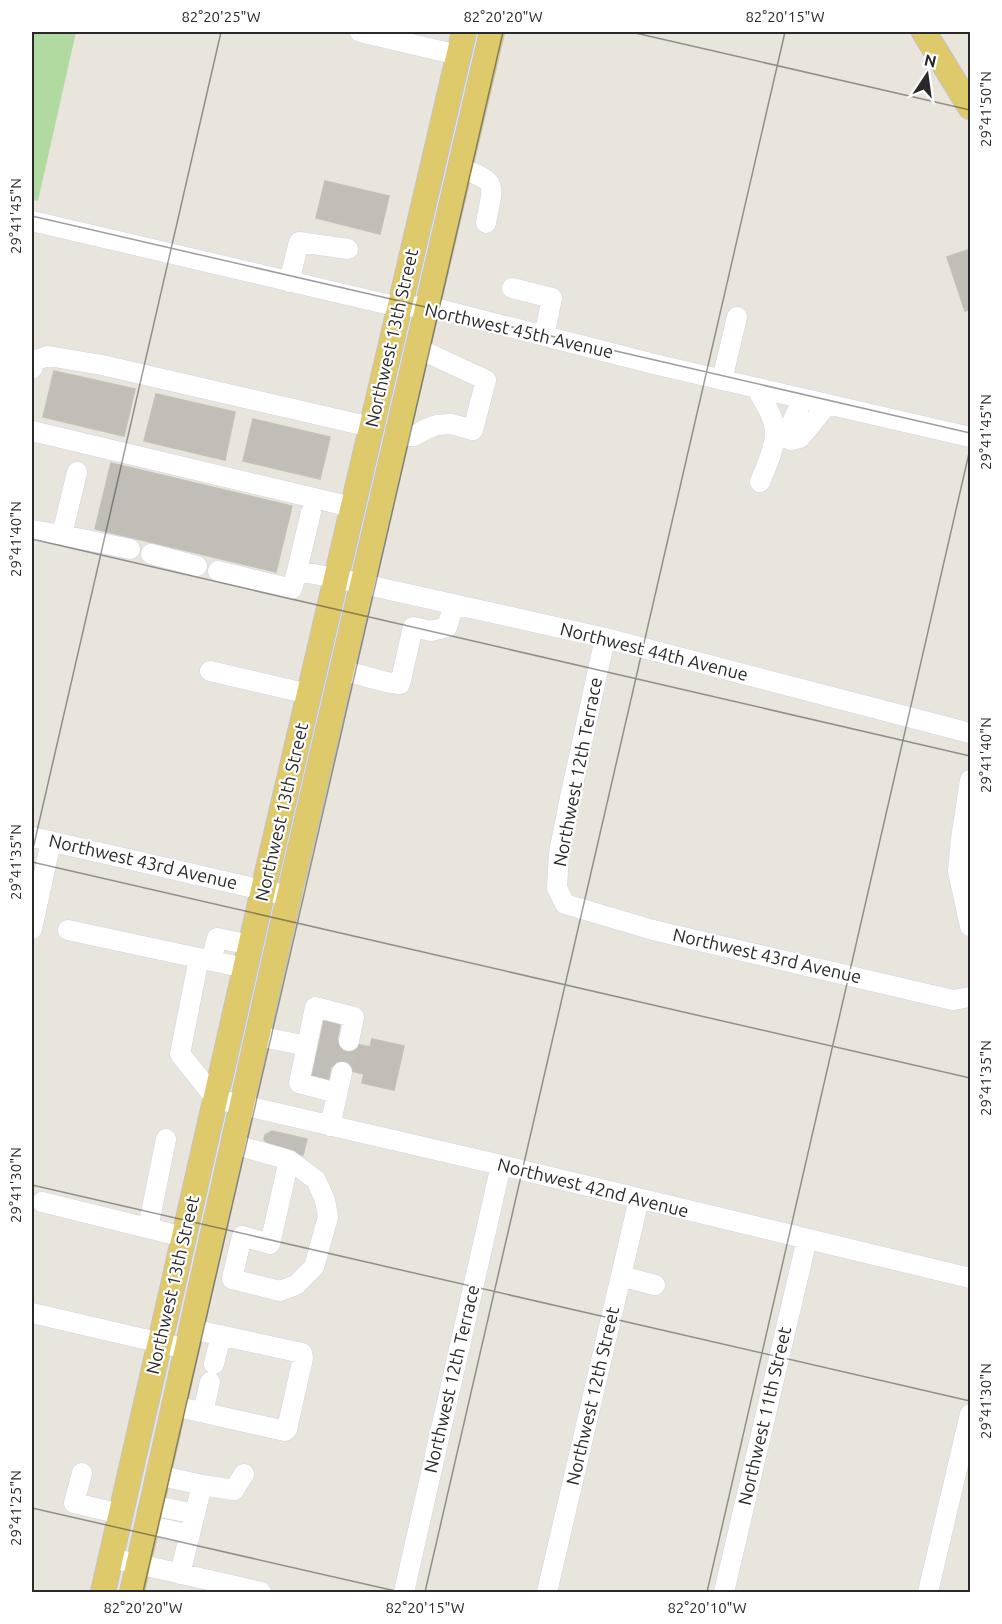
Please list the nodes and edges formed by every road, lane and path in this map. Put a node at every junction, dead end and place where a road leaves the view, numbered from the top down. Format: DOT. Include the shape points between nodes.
graph roads {
  1 [pos="360,32"];
  2 [pos="464,32"];
  3 [pos="478,32"];
  4 [pos="492,32"];
  5 [pos="924,32"];
  6 [pos="458,56"];
  7 [pos="482,75"];
  8 [pos="970,107"];
  9 [pos="460,168"];
  10 [pos="32,221"];
  11 [pos="486,223"];
  12 [pos="348,249"];
  13 [pos="289,282"];
  14 [pos="512,288"];
  15 [pos="427,306"];
  16 [pos="399,307"];
  17 [pos="737,317"];
  18 [pos="544,336"];
  19 [pos="417,348"];
  20 [pos="34,364"];
  21 [pos="722,380"];
  22 [pos="757,389"];
  23 [pos="803,399"];
  24 [pos="827,405"];
  25 [pos="371,427"];
  26 [pos="32,431"];
  27 [pos="780,435"];
  28 [pos="396,436"];
  29 [pos="970,437"];
  30 [pos="77,472"];
  31 [pos="760,482"];
  32 [pos="352,507"];
  33 [pos="311,512"];
  34 [pos="32,530"];
  35 [pos="62,535"];
  36 [pos="130,549"];
  37 [pos="151,554"];
  38 [pos="197,566"];
  39 [pos="218,571"];
  40 [pos="297,571"];
  41 [pos="336,578"];
  42 [pos="362,583"];
  43 [pos="454,604"];
  44 [pos="605,638"];
  45 [pos="342,670"];
  46 [pos="210,671"];
  47 [pos="309,694"];
  48 [pos="970,733"];
  49 [pos="970,780"];
  50 [pos="32,837"];
  51 [pos="51,841"];
  52 [pos="263,890"];
  53 [pos="289,896"];
  54 [pos="565,904"];
  55 [pos="970,926"];
  56 [pos="32,929"];
  57 [pos="68,930"];
  58 [pos="248,957"];
  59 [pos="205,960"];
  60 [pos="970,997"];
  61 [pos="258,1036"];
  62 [pos="349,1041"];
  63 [pos="307,1046"];
  64 [pos="342,1072"];
  65 [pos="337,1093"];
  66 [pos="216,1099"];
  67 [pos="242,1106"];
  68 [pos="330,1126"];
  69 [pos="166,1139"];
  70 [pos="233,1144"];
  71 [pos="289,1160"];
  72 [pos="501,1165"];
  73 [pos="639,1199"];
  74 [pos="42,1202"];
  75 [pos="148,1228"];
  76 [pos="184,1237"];
  77 [pos="807,1239"];
  78 [pos="621,1276"];
  79 [pos="970,1278"];
  80 [pos="655,1285"];
  81 [pos="32,1313"];
  82 [pos="221,1335"];
  83 [pos="189,1339"];
  84 [pos="160,1343"];
  85 [pos="174,1406"];
  86 [pos="203,1412"];
  87 [pos="970,1414"];
  88 [pos="82,1473"];
  89 [pos="244,1474"];
  90 [pos="158,1475"];
  91 [pos="202,1485"];
  92 [pos="121,1514"];
  93 [pos="195,1514"];
  94 [pos="149,1515"];
  95 [pos="189,1535"];
  96 [pos="111,1558"];
  97 [pos="137,1565"];
  98 [pos="180,1575"];
  99 [pos="223,1588"];
  100 [pos="103,1593"];
  101 [pos="132,1593"];
  102 [pos="261,1593"];
  103 [pos="404,1593"];
  104 [pos="547,1593"];
  105 [pos="723,1593"];
  106 [pos="928,1593"];
  1 -- 6 [label="street"];
  2 -- 6 [label="main road, Northwest 13th Street"];
  3 -- 7 [label="main road" via="472,56 474,67"];
  4 -- 7 [label="main road, Northwest 13th Street"];
  5 -- 8 [label="main road"];
  6 -- 16 [label="main road, Northwest 13th Street"];
  7 -- 9 [label="main road, Northwest 13th Street"];
  9 -- 11 [label="street" via="489,181 492,190"];
  9 -- 15 [label="main road, Northwest 13th Street"];
  10 -- 13 [label="street, Northwest 45th Avenue"];
  12 -- 13 [label="street" via="299,242"];
  13 -- 16 [label="street, Northwest 45th Avenue"];
  14 -- 18 [label="street" via="552,298"];
  15 -- 16 [label="street, Northwest 45th Avenue"];
  15 -- 18 [label="street, Northwest 45th Avenue"];
  15 -- 19 [label="main road, Northwest 13th Street"];
  16 -- 25 [label="main road, Northwest 13th Street"];
  17 -- 21 [label="street"];
  18 -- 21 [label="street, Northwest 45th Avenue"];
  19 -- 28 [label="main road, Northwest 13th Street"];
  19 -- 28 [label="street" via="486,380 473,430 437,425 414,435"];
  20 -- 25 [label="street" via="48,356 102,365"];
  21 -- 22 [label="street, Northwest 45th Avenue"];
  22 -- 23 [label="street, Northwest 45th Avenue"];
  22 -- 27 [label="street"];
  23 -- 24 [label="street, Northwest 45th Avenue"];
  23 -- 27 [label="street"];
  24 -- 27 [label="street" via="800,438 791,440"];
  24 -- 29 [label="street, Northwest 45th Avenue"];
  25 -- 32 [label="main road, Northwest 13th Street"];
  26 -- 32 [label="street"];
  27 -- 31 [label="street"];
  28 -- 42 [label="main road, Northwest 13th Street"];
  30 -- 35 [label="street"];
  32 -- 41 [label="main road, Northwest 13th Street"];
  33 -- 40 [label="street"];
  34 -- 35 [label="street"];
  35 -- 36 [label="street"];
  37 -- 38 [label="street"];
  39 -- 40 [label="street" via="292,589"];
  40 -- 41 [label="street, Northwest 44th Avenue"];
  41 -- 42 [label="street, Northwest 44th Avenue"];
  41 -- 47 [label="main road, Northwest 13th Street"];
  42 -- 43 [label="street, Northwest 44th Avenue"];
  42 -- 45 [label="main road, Northwest 13th Street"];
  43 -- 44 [label="street, Northwest 44th Avenue"];
  43 -- 45 [label="street" via="447,627 431,631 413,627 400,684"];
  44 -- 48 [label="street, Northwest 44th Avenue"];
  44 -- 54 [label="street, Northwest 12th Terrace" via="560,853 557,888"];
  45 -- 53 [label="main road, Northwest 13th Street"];
  46 -- 47 [label="street"];
  47 -- 52 [label="main road, Northwest 13th Street"];
  49 -- 55 [label="street" via="958,871"];
  50 -- 51 [label="street, Northwest 43rd Avenue"];
  51 -- 52 [label="street, Northwest 43rd Avenue"];
  51 -- 56 [label="street"];
  52 -- 53 [label="street, Northwest 43rd Avenue"];
  52 -- 58 [label="main road, Northwest 13th Street"];
  53 -- 61 [label="main road, Northwest 13th Street"];
  54 -- 60 [label="street, Northwest 43rd Avenue" via="653,930 953,1000"];
  57 -- 59 [label="street"];
  58 -- 59 [label="street" via="217,938"];
  58 -- 66 [label="main road, Northwest 13th Street"];
  59 -- 66 [label="street" via="180,1054"];
  61 -- 63 [label="street"];
  61 -- 67 [label="main road, Northwest 13th Street"];
  62 -- 63 [label="street" via="354,1017 315,1007"];
  63 -- 65 [label="street" via="299,1083"];
  64 -- 65 [label="street"];
  65 -- 68 [label="street"];
  66 -- 67 [label="street, Northwest 42nd Avenue"];
  66 -- 76 [label="main road, Northwest 13th Street"];
  67 -- 68 [label="street, Northwest 42nd Avenue"];
  67 -- 70 [label="main road, Northwest 13th Street"];
  68 -- 72 [label="street, Northwest 42nd Avenue"];
  69 -- 75 [label="street"];
  70 -- 71 [label="street"];
  70 -- 83 [label="main road, Northwest 13th Street"];
  71 -- 71 [label="street" via="316,1180 325,1200 328,1217 314,1268 296,1285 280,1291 232,1279 242,1236 270,1244"];
  72 -- 73 [label="street, Northwest 42nd Avenue"];
  72 -- 103 [label="street, Northwest 12th Terrace"];
  73 -- 77 [label="street, Northwest 42nd Avenue"];
  73 -- 78 [label="street, Northwest 12th Street"];
  74 -- 75 [label="street"];
  75 -- 76 [label="street"];
  76 -- 84 [label="main road, Northwest 13th Street"];
  77 -- 79 [label="street, Northwest 42nd Avenue"];
  77 -- 105 [label="street, Northwest 11th Street"];
  78 -- 80 [label="street"];
  78 -- 104 [label="street, Northwest 12th Street"];
  81 -- 84 [label="street"];
  82 -- 83 [label="street"];
  82 -- 86 [label="street"];
  82 -- 86 [label="street" via="302,1353 287,1429"];
  83 -- 84 [label="street"];
  83 -- 85 [label="main road, Northwest 13th Street"];
  84 -- 92 [label="main road, Northwest 13th Street"];
  85 -- 86 [label="street"];
  85 -- 90 [label="main road, Northwest 13th Street"];
  87 -- 106 [label="street"];
  88 -- 92 [label="street" via="74,1503"];
  89 -- 91 [label="street" via="234,1490"];
  90 -- 91 [label="street"];
  90 -- 94 [label="main road, Northwest 13th Street"];
  91 -- 93 [label="street"];
  92 -- 96 [label="main road, Northwest 13th Street"];
  93 -- 94 [label="street"];
  93 -- 95 [label="street"];
  94 -- 95 [label="street"];
  94 -- 97 [label="main road, Northwest 13th Street"];
  95 -- 98 [label="street"];
  96 -- 97 [label="street"];
  96 -- 100 [label="main road, Northwest 13th Street"];
  97 -- 98 [label="street"];
  97 -- 101 [label="main road, Northwest 13th Street"];
  98 -- 99 [label="street"];
  99 -- 102 [label="street"];
}
